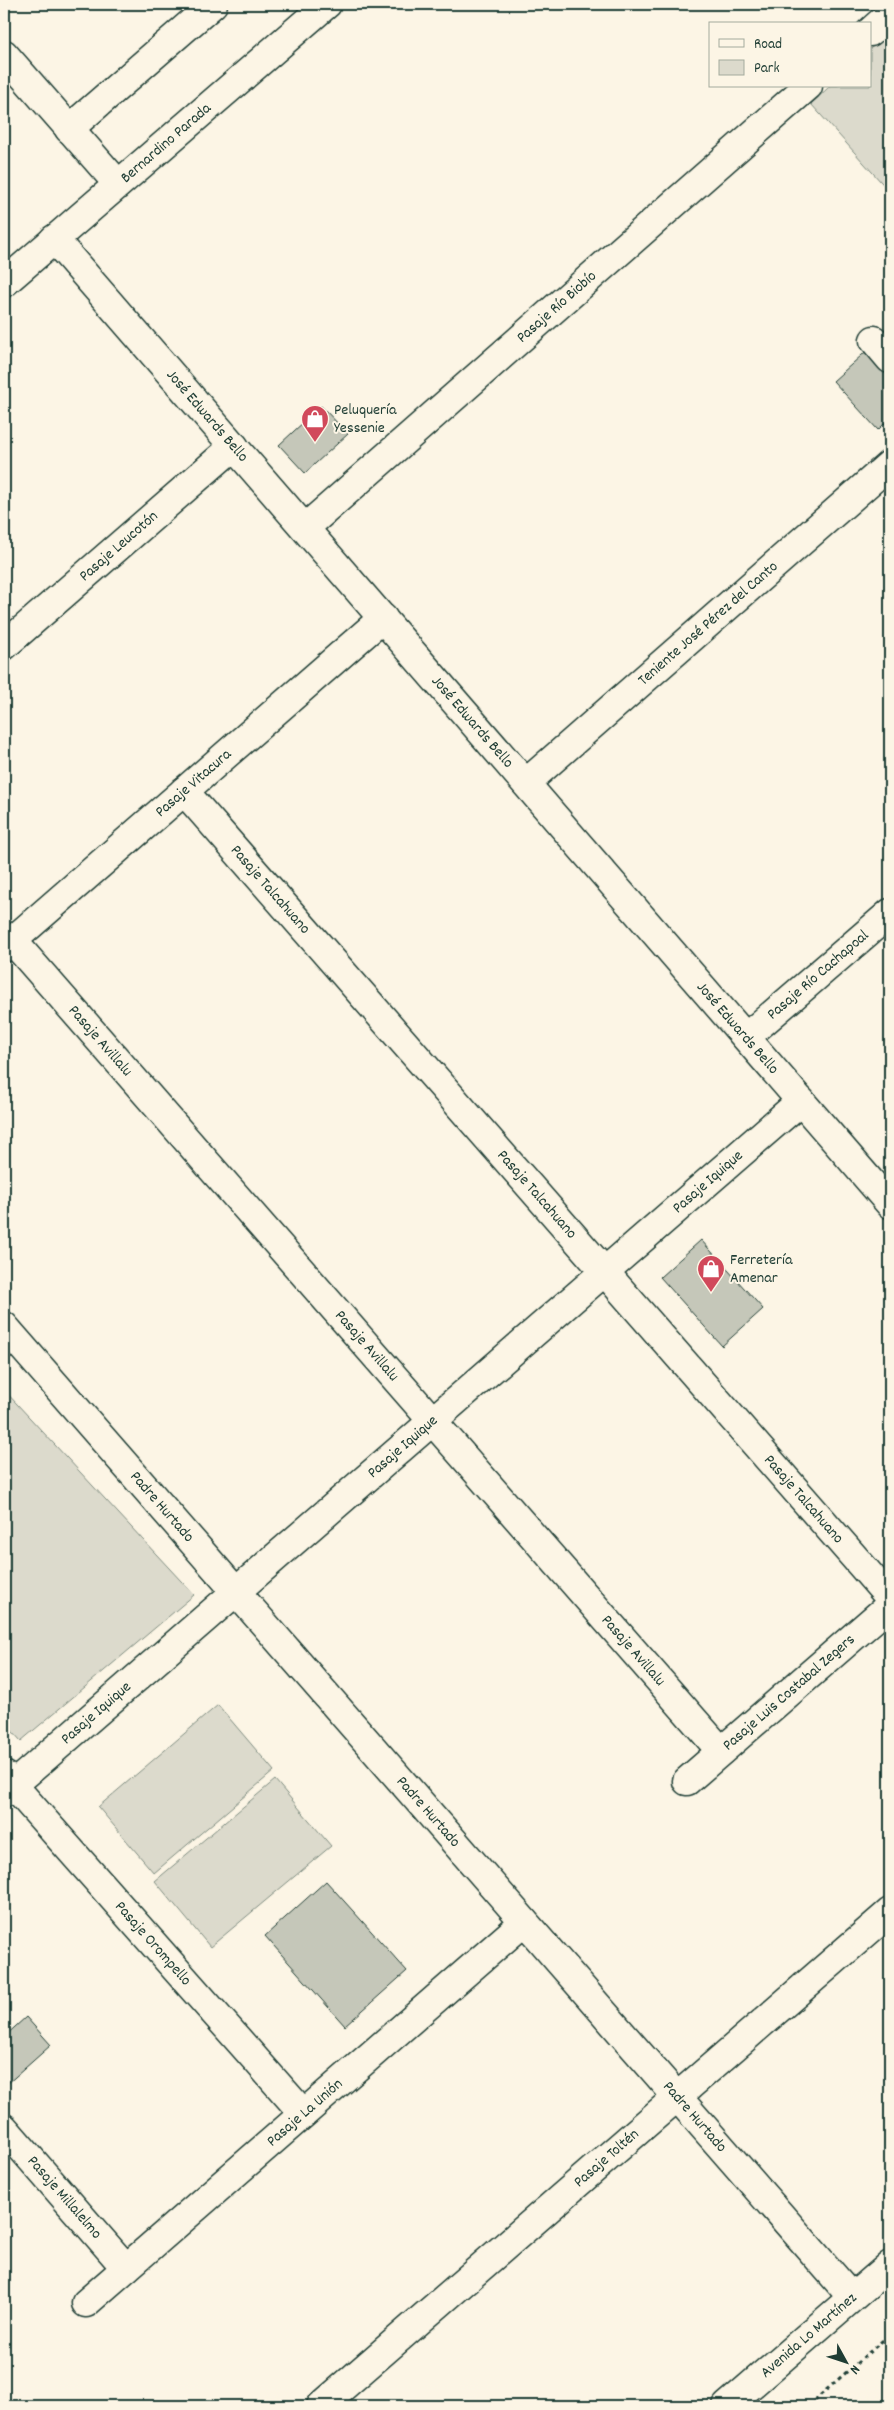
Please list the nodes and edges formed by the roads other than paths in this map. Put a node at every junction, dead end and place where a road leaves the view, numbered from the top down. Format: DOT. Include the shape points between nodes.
graph roads {
  1 [pos="213,4"];
  2 [pos="327,4"];
  3 [pos="890,14"];
  4 [pos="872,30"];
  5 [pos="4,54"];
  6 [pos="806,88"];
  7 [pos="70,129"];
  8 [pos="118,184"];
  9 [pos="54,240"];
  10 [pos="4,283"];
  11 [pos="234,446"];
  12 [pos="890,464"];
  13 [pos="305,528"];
  14 [pos="383,618"];
  15 [pos="4,646"];
  16 [pos="526,783"];
  17 [pos="184,791"];
  18 [pos="890,913"];
  19 [pos="8,944"];
  20 [pos="746,1037"];
  21 [pos="801,1100"];
  22 [pos="890,1204"];
  23 [pos="604,1272"];
  24 [pos="4,1326"];
  25 [pos="432,1421"];
  26 [pos="235,1592"];
  27 [pos="890,1598"];
  28 [pos="890,1605"];
  29 [pos="721,1751"];
  30 [pos="687,1781"];
  31 [pos="7,1784"];
  32 [pos="890,1912"];
  33 [pos="524,1922"];
  34 [pos="677,2098"];
  35 [pos="303,2113"];
  36 [pos="4,2128"];
  37 [pos="890,2265"];
  38 [pos="126,2268"];
  39 [pos="852,2297"];
  40 [pos="86,2303"];
  41 [pos="321,2406"];
  42 [pos="727,2406"];
  1 -- 7 [label="street"];
  2 -- 8 [label="street, Bernardino Parada"];
  3 -- 4 [label="street"];
  5 -- 7 [label="street"];
  6 -- 13 [label="street, Pasaje Río Biobío"];
  7 -- 8 [label="street"];
  8 -- 9 [label="street, Bernardino Parada"];
  9 -- 10 [label="street, Bernardino Parada"];
  9 -- 11 [label="street, José Edwards Bello"];
  11 -- 13 [label="street, José Edwards Bello"];
  11 -- 15 [label="street, Pasaje Leucotón"];
  12 -- 16 [label="street, Teniente José Pérez del Canto"];
  13 -- 14 [label="street, José Edwards Bello"];
  14 -- 16 [label="street, José Edwards Bello"];
  14 -- 17 [label="street, Pasaje Vitacura"];
  16 -- 20 [label="street, José Edwards Bello"];
  17 -- 19 [label="street, Pasaje Vitacura"];
  17 -- 23 [label="street, Pasaje Talcahuano"];
  18 -- 20 [label="street, Pasaje Río Cachapoal"];
  19 -- 25 [label="street, Pasaje Avillalu"];
  20 -- 21 [label="street, José Edwards Bello"];
  21 -- 22 [label="street, José Edwards Bello"];
  21 -- 23 [label="street, Pasaje Iquique"];
  23 -- 25 [label="street, Pasaje Iquique"];
  23 -- 27 [label="street, Pasaje Talcahuano"];
  24 -- 26 [label="street, Padre Hurtado"];
  25 -- 26 [label="street, Pasaje Iquique"];
  25 -- 29 [label="street, Pasaje Avillalu"];
  26 -- 31 [label="street, Pasaje Iquique"];
  26 -- 33 [label="street, Padre Hurtado"];
  28 -- 29 [label="street, Pasaje Luis Costabal Zegers"];
  29 -- 30 [label="street, Pasaje Luis Costabal Zegers"];
  31 -- 35 [label="street, Pasaje Orompello"];
  32 -- 34 [label="street, Pasaje Toltén"];
  33 -- 34 [label="street, Padre Hurtado"];
  33 -- 35 [label="street, Pasaje La Unión"];
  34 -- 39 [label="street, Padre Hurtado"];
  34 -- 41 [label="street, Pasaje Toltén"];
  35 -- 38 [label="street, Pasaje La Unión"];
  36 -- 38 [label="street, Pasaje Millalelmo"];
  37 -- 39 [label="street, Avenida Lo Martínez"];
  38 -- 40 [label="street, Pasaje La Unión"];
  39 -- 42 [label="street, Avenida Lo Martínez"];
}
